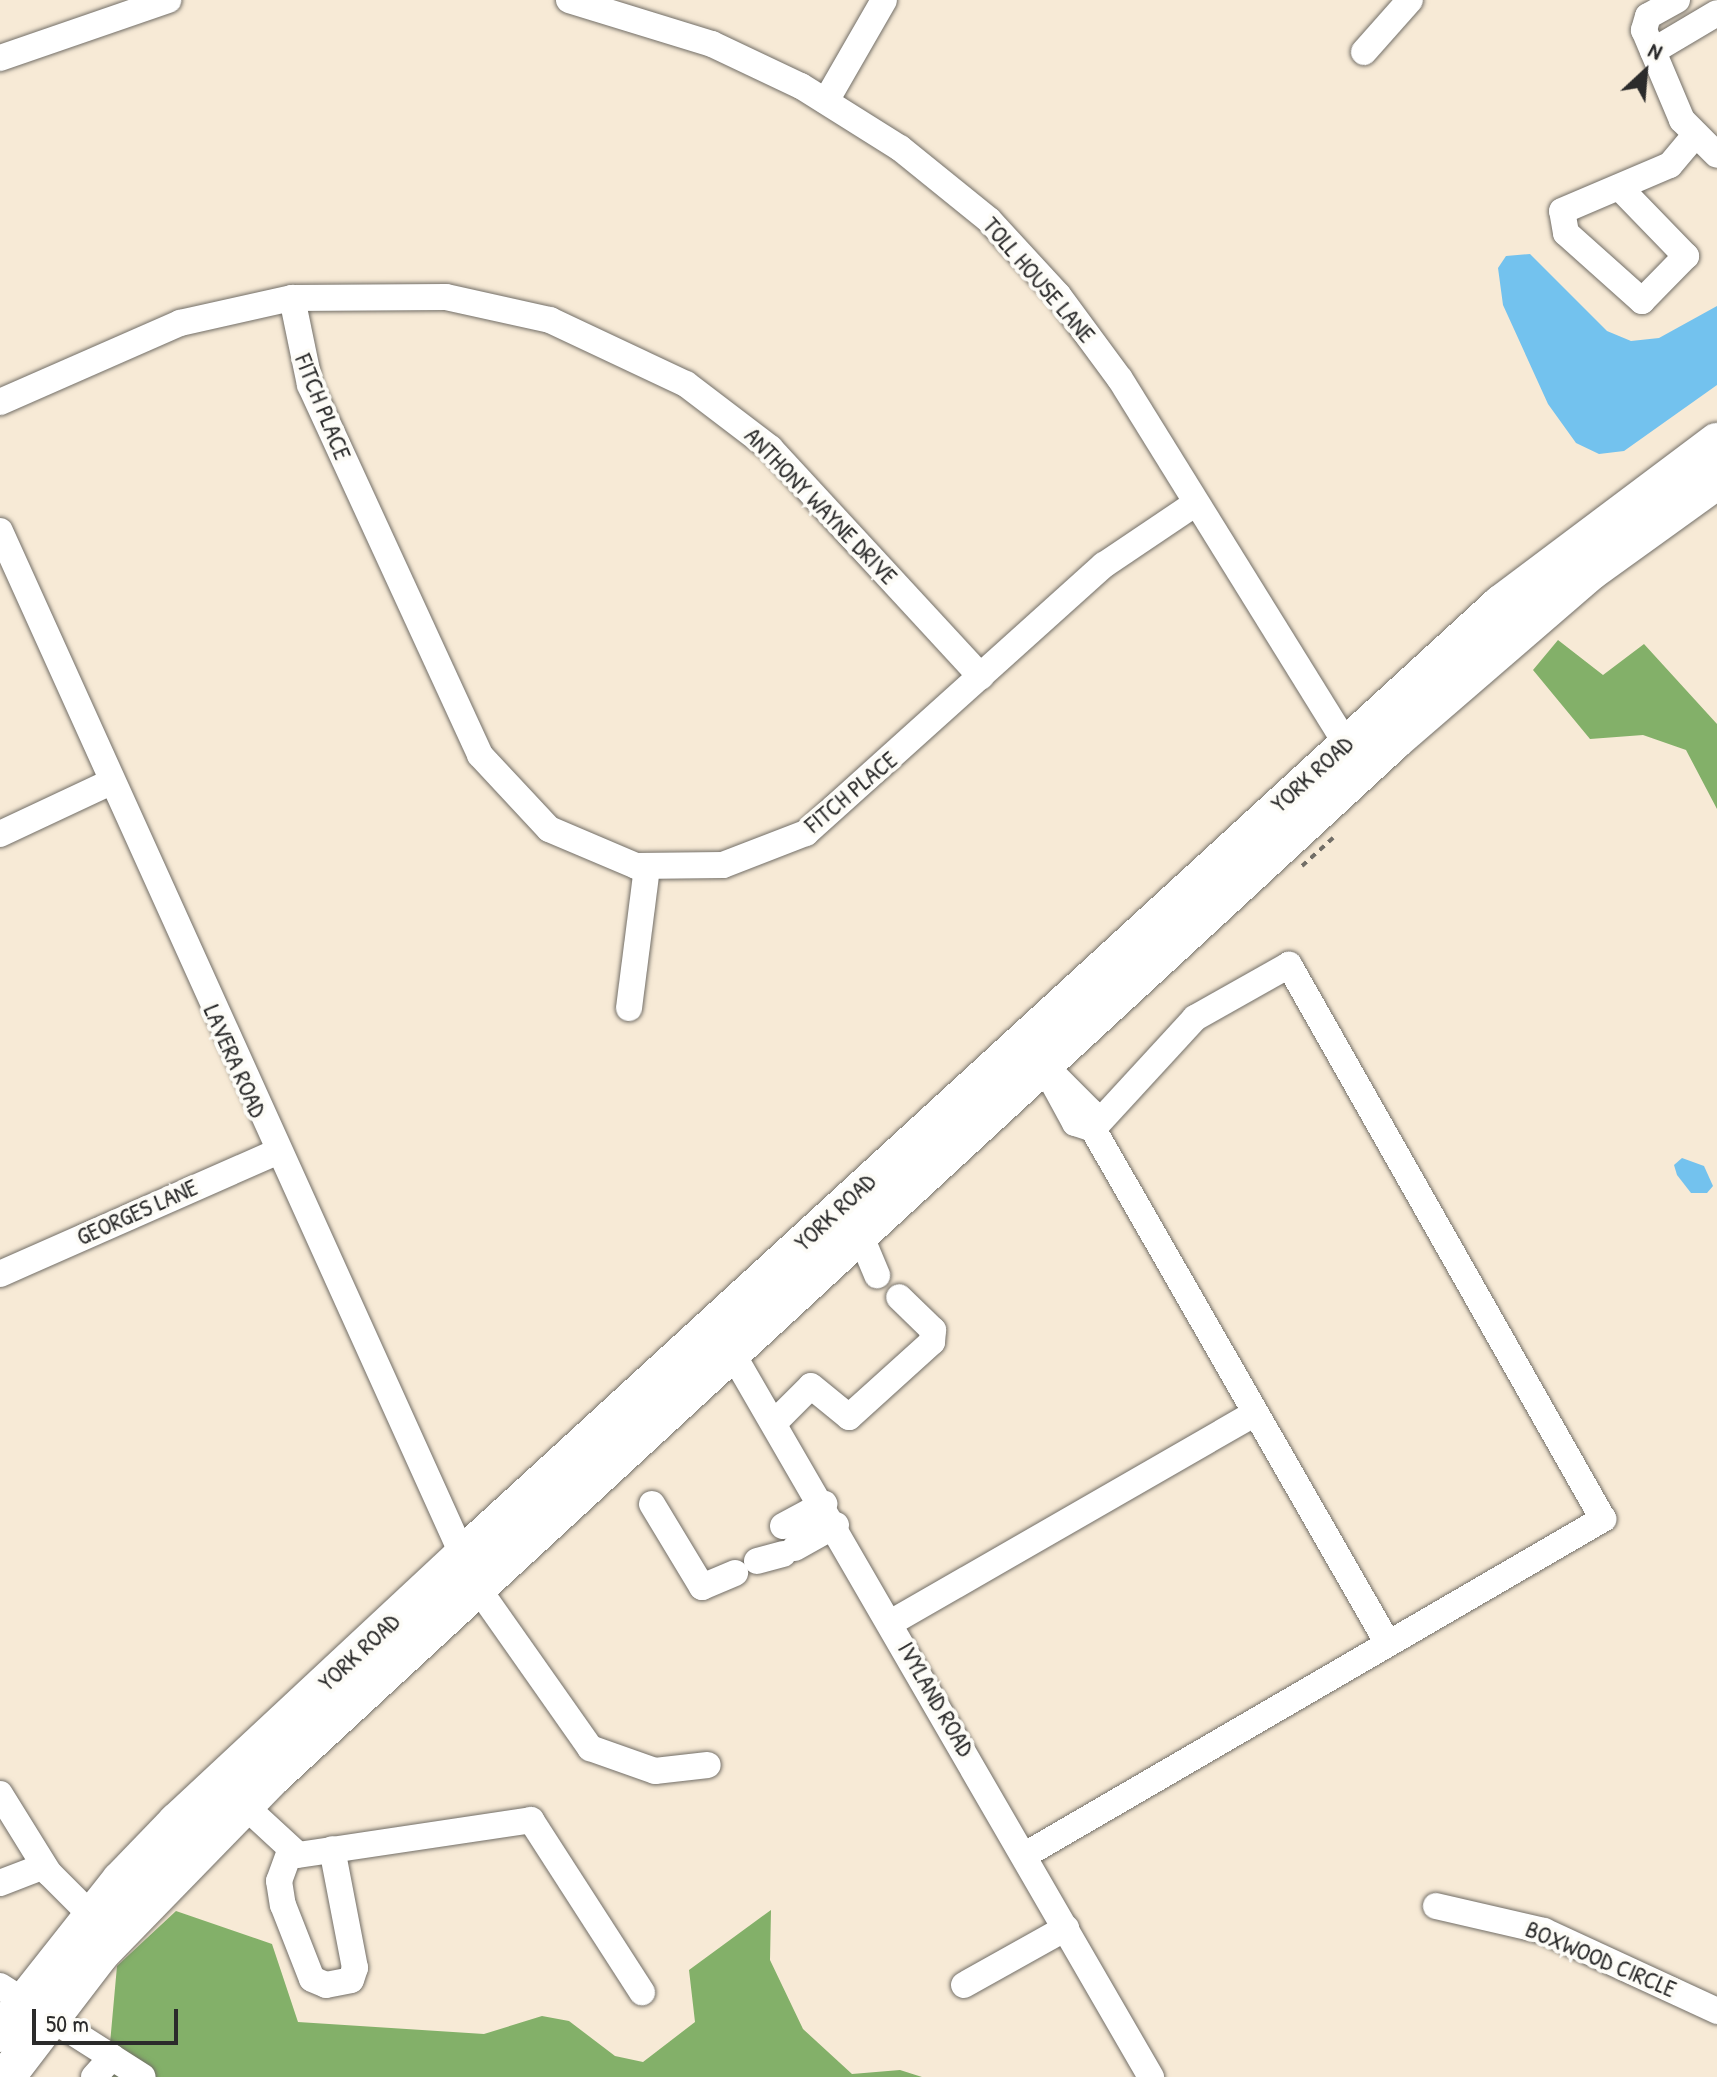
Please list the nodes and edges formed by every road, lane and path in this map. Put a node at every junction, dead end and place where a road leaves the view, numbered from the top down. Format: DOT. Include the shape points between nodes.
graph roads {
  1 [pos="168,0"];
  2 [pos="569,0"];
  3 [pos="884,0"];
  4 [pos="1410,0"];
  5 [pos="1677,0"];
  6 [pos="1717,13"];
  7 [pos="1653,51"];
  8 [pos="1364,52"];
  9 [pos="0,58"];
  10 [pos="826,101"];
  11 [pos="1696,134"];
  12 [pos="1717,155"];
  13 [pos="1620,188"];
  14 [pos="292,298"];
  15 [pos="0,402"];
  16 [pos="1717,442"];
  17 [pos="1717,480"];
  18 [pos="1196,503"];
  19 [pos="0,531"];
  20 [pos="1465,658"];
  21 [pos="981,677"];
  22 [pos="1355,757"];
  23 [pos="111,782"];
  24 [pos="0,834"];
  25 [pos="647,867"];
  26 [pos="629,1008"];
  27 [pos="1032,1054"];
  28 [pos="1093,1129"];
  29 [pos="276,1152"];
  30 [pos="852,1218"];
  31 [pos="0,1274"];
  32 [pos="877,1275"];
  33 [pos="899,1297"];
  34 [pos="723,1337"];
  35 [pos="1254,1414"];
  36 [pos="776,1421"];
  37 [pos="652,1504"];
  38 [pos="830,1515"];
  39 [pos="469,1572"];
  40 [pos="892,1622"];
  41 [pos="1387,1642"];
  42 [pos="708,1765"];
  43 [pos="232,1792"];
  44 [pos="0,1794"];
  45 [pos="332,1849"];
  46 [pos="290,1851"];
  47 [pos="1025,1855"];
  48 [pos="44,1866"];
  49 [pos="0,1883"];
  50 [pos="1436,1906"];
  51 [pos="91,1915"];
  52 [pos="1066,1928"];
  53 [pos="964,1985"];
  54 [pos="642,1992"];
  55 [pos="24,2001"];
  56 [pos="1717,2011"];
  57 [pos="0,2033"];
  58 [pos="103,2067"];
  59 [pos="6,2077"];
  60 [pos="143,2077"];
  61 [pos="1151,2077"];
  1 -- 9 [label="street"];
  2 -- 10 [label="street, TOLL HOUSE LANE" via="712,44"];
  3 -- 10 [label="street"];
  4 -- 8 [label="street"];
  5 -- 7 [label="street" via="1648,16 1644,30"];
  6 -- 7 [label="street"];
  7 -- 11 [label="street" via="1682,120"];
  10 -- 18 [label="street, TOLL HOUSE LANE" via="944,181 1020,252 1104,356"];
  11 -- 12 [label="street"];
  11 -- 13 [label="street" via="1670,165"];
  13 -- 13 [label="street" via="1562,211 1566,233 1642,301 1686,256"];
  14 -- 15 [label="street, ANTHONY WAYNE DRIVE" via="180,323"];
  14 -- 21 [label="street, ANTHONY WAYNE DRIVE" via="389,293 477,302 550,320 637,356 770,448"];
  14 -- 25 [label="street, FITCH PLACE" via="310,385 480,755 549,829 606,858"];
  16 -- 20 [label="highway, YORK ROAD" via="1571,545"];
  17 -- 20 [label="highway, YORK ROAD"];
  18 -- 21 [label="street, FITCH PLACE" via="1104,565"];
  18 -- 22 [label="street, TOLL HOUSE LANE"];
  19 -- 23 [label="street, LAVERA ROAD"];
  20 -- 22 [label="highway, YORK ROAD"];
  21 -- 25 [label="street, FITCH PLACE" via="797,838 723,865"];
  22 -- 27 [label="highway, YORK ROAD"];
  23 -- 24 [label="street"];
  23 -- 29 [label="street, LAVERA ROAD"];
  25 -- 26 [label="street"];
  27 -- 28 [label="street" via="1070,1084"];
  27 -- 30 [label="highway, YORK ROAD"];
  28 -- 35 [label="street"];
  28 -- 41 [label="street" via="1195,1018 1289,965 1603,1519"];
  29 -- 31 [label="street, GEORGES LANE"];
  29 -- 39 [label="street, LAVERA ROAD"];
  30 -- 32 [label="street"];
  30 -- 34 [label="highway, YORK ROAD"];
  33 -- 36 [label="street" via="933,1330 932,1342 849,1417 811,1386"];
  34 -- 36 [label="street, IVYLAND ROAD"];
  34 -- 39 [label="highway, YORK ROAD"];
  35 -- 40 [label="street"];
  35 -- 41 [label="street"];
  36 -- 38 [label="street, IVYLAND ROAD"];
  37 -- 38 [label="street" via="702,1587 746,1567"];
  38 -- 40 [label="street, IVYLAND ROAD"];
  39 -- 42 [label="street, LAVERA ROAD" via="590,1748 655,1771"];
  39 -- 43 [label="highway, YORK ROAD"];
  40 -- 47 [label="street, IVYLAND ROAD"];
  41 -- 47 [label="street"];
  43 -- 46 [label="street"];
  43 -- 51 [label="highway, YORK ROAD"];
  43 -- 55 [label="highway, YORK ROAD" via="100,1954"];
  44 -- 48 [label="street"];
  45 -- 46 [label="street"];
  45 -- 46 [label="street" via="355,1968 351,1980 326,1985 312,1979 283,1905 279,1881"];
  45 -- 54 [label="street" via="531,1820"];
  47 -- 52 [label="street, IVYLAND ROAD"];
  48 -- 49 [label="street"];
  48 -- 51 [label="street"];
  50 -- 56 [label="street, BOXWOOD CIRCLE" via="1544,1931"];
  51 -- 55 [label="highway, YORK ROAD"];
  52 -- 53 [label="street"];
  52 -- 61 [label="street, IVYLAND ROAD"];
  55 -- 57 [label="highway, YORK ROAD"];
  55 -- 58 [label="street"];
  55 -- 59 [label="highway, YORK ROAD"];
  58 -- 60 [label="street"];
}
